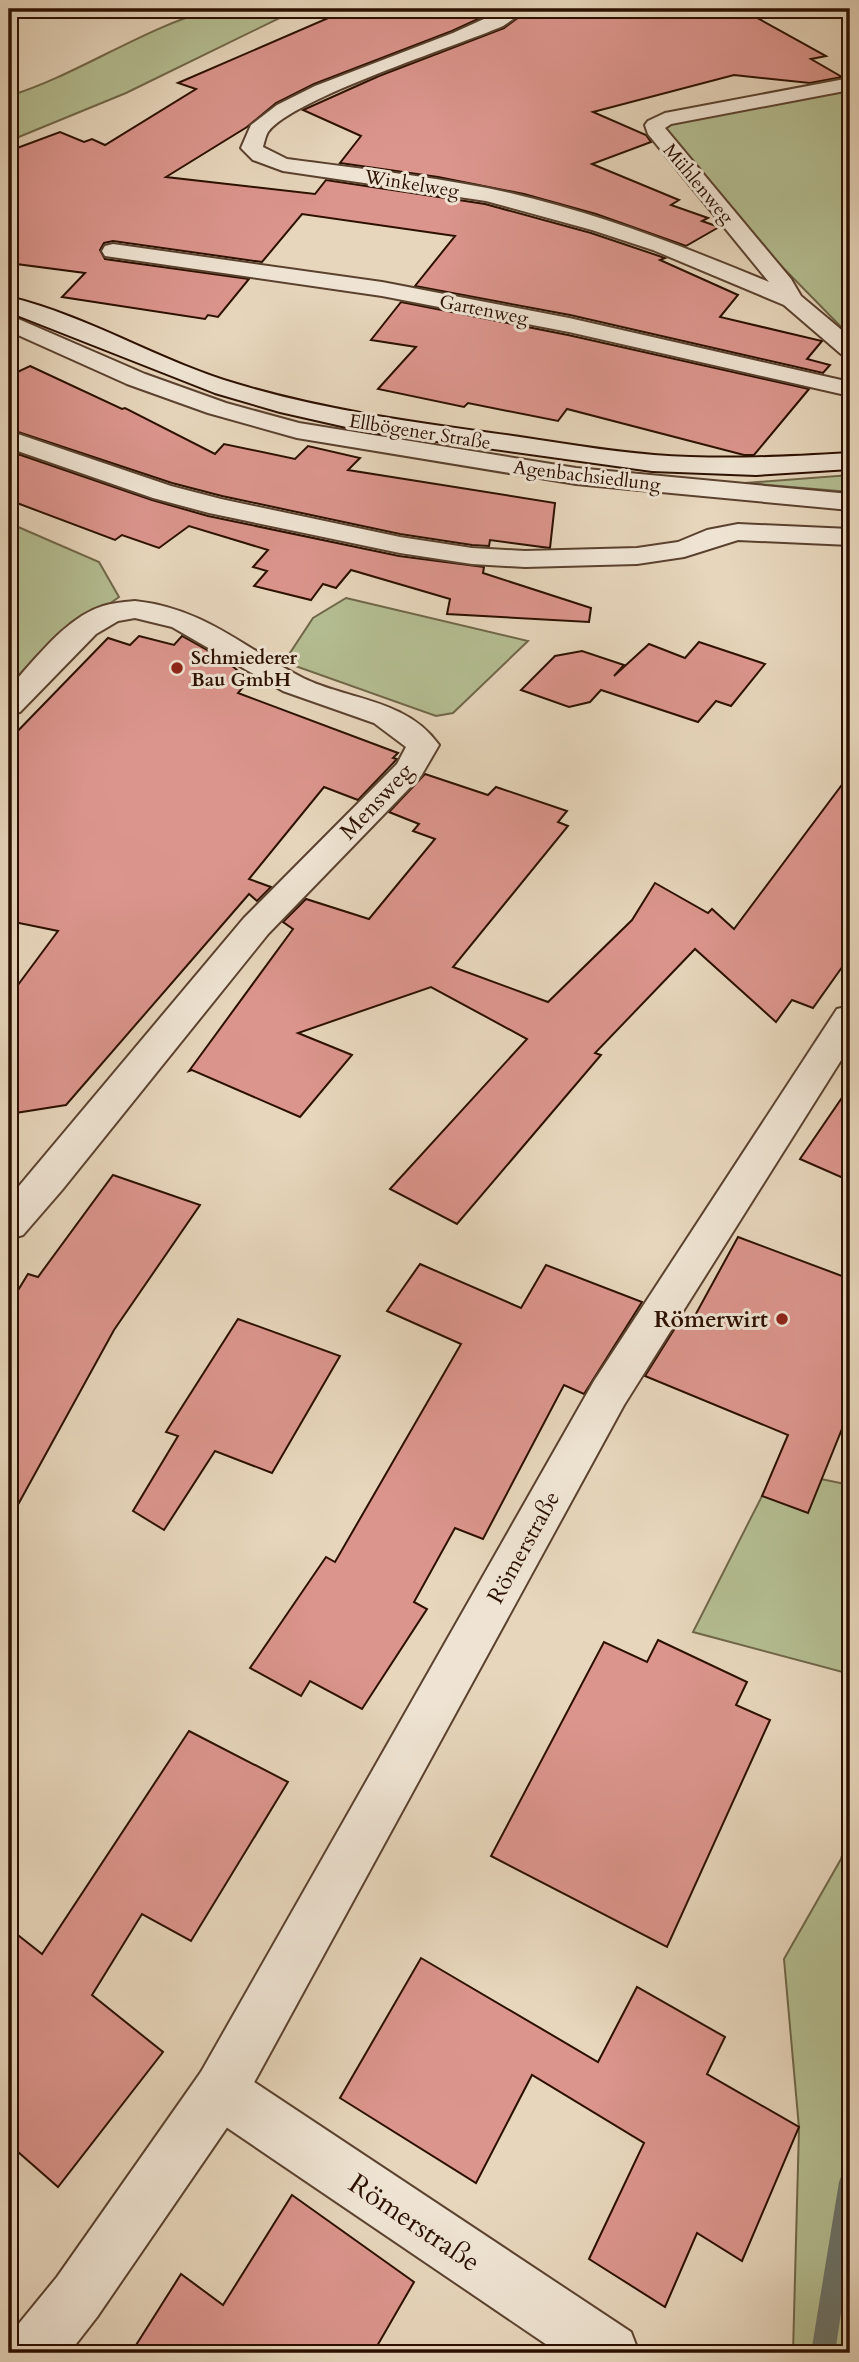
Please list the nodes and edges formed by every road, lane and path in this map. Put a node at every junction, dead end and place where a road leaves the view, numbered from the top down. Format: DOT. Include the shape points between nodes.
graph roads {
  1 [pos="519,9"];
  2 [pos="850,84"];
  3 [pos="113,251"];
  4 [pos="792,300"];
  5 [pos="9,304"];
  6 [pos="9,322"];
  7 [pos="850,349"];
  8 [pos="850,389"];
  9 [pos="9,439"];
  10 [pos="850,461"];
  11 [pos="850,502"];
  12 [pos="850,537"];
  13 [pos="9,706"];
  14 [pos="850,1018"];
  15 [pos="9,1224"];
  16 [pos="220,2091"];
  17 [pos="33,2353"];
  18 [pos="610,2353"];
  1 -- 4 [label="street, Winkelweg" via="484,30 291,104 256,131 252,148 283,165 462,190 549,211 679,252"];
  2 -- 4 [label="street, Mühlenweg" via="665,119 655,125"];
  3 -- 8 [label="street, Gartenweg" via="382,289 569,325"];
  4 -- 7 [label="street, Winkelweg"];
  5 -- 10 [label="street, Ellbögener Straße" via="232,391 363,422 652,464 756,467"];
  6 -- 11 [label="street, Agenbachsiedlung" via="136,379 297,430 576,476"];
  9 -- 12 [label="street" via="219,507 472,556 637,556 684,549 738,533"];
  13 -- 15 [label="street, Mensweg" via="78,635 109,613 142,609 225,640 257,666 297,686 387,717 423,745 410,769 256,926"];
  14 -- 16 [label="street, Römerstraße" via="609,1393"];
  16 -- 17 [label="street, Römerstraße"];
  16 -- 18 [label="street, Römerstraße"];
}
